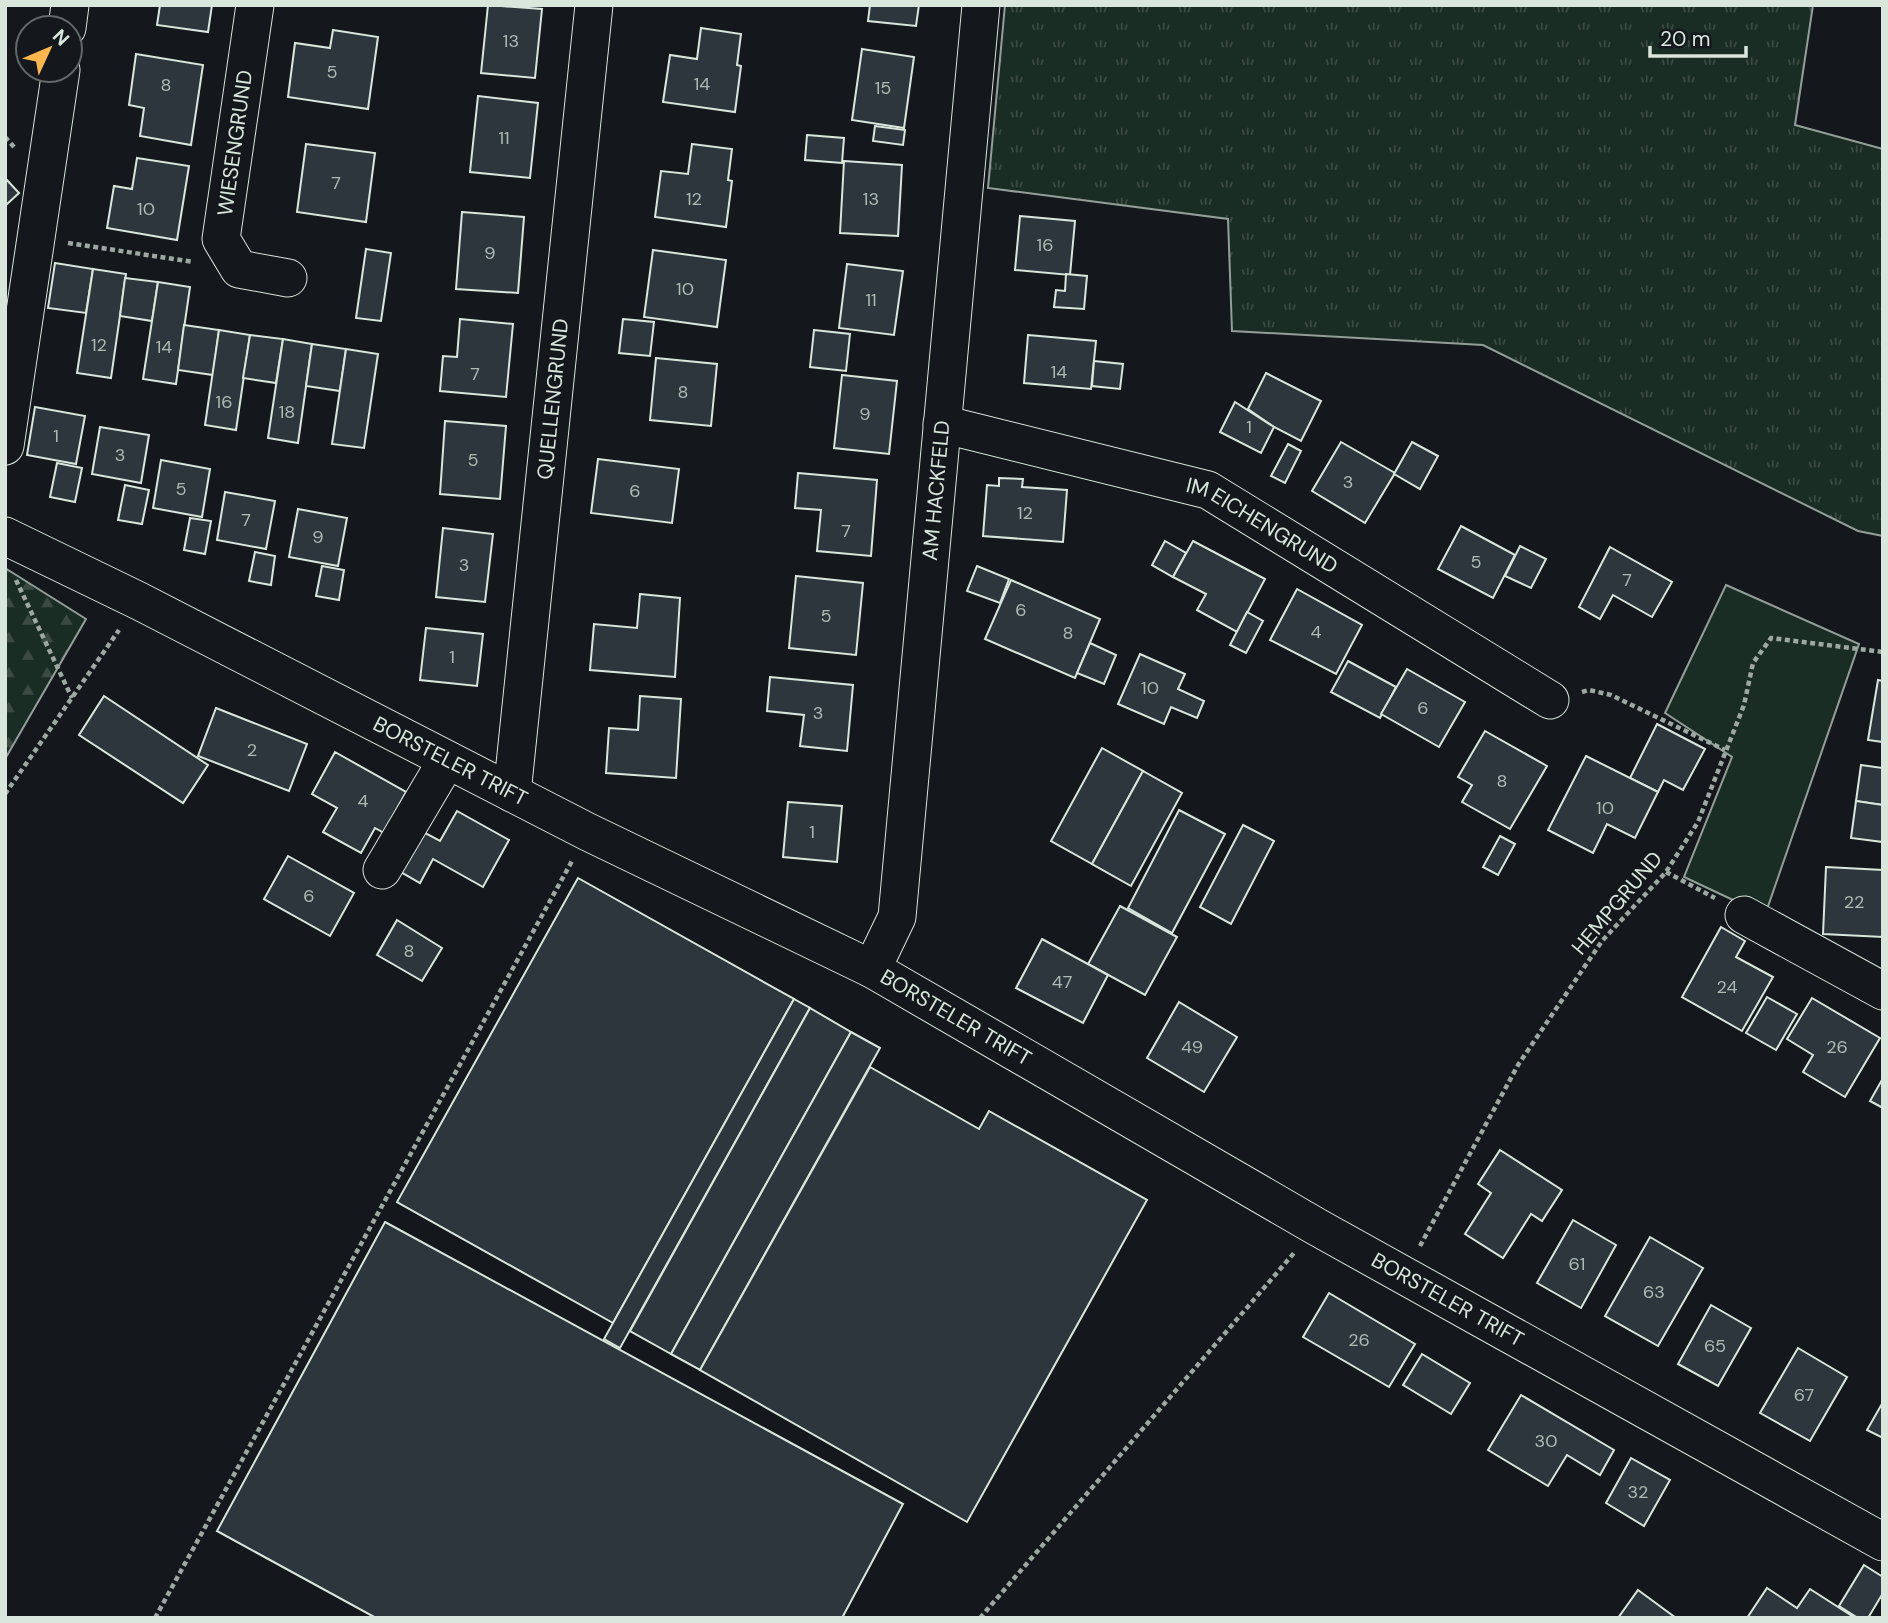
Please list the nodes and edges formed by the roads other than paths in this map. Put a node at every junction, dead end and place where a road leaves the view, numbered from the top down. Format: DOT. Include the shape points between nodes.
graph roads {
  1 [pos="255,5"];
  2 [pos="594,5"];
  3 [pos="981,5"];
  4 [pos="59,84"];
  5 [pos="288,278"];
  6 [pos="942,424"];
  7 [pos="5,446"];
  8 [pos="8,552"];
  9 [pos="1550,700"];
  10 [pos="447,760"];
  11 [pos="512,793"];
  12 [pos="382,870"];
  13 [pos="1744,915"];
  14 [pos="872,969"];
  15 [pos="1883,991"];
  16 [pos="1883,1542"];
  1 -- 5 [label="street, WIESENGRUND" via="221,239 239,269"];
  2 -- 11 [label="street, QUELLENGRUND"];
  3 -- 6 [label="street, AM HACKFELD"];
  4 -- 7 [label="street"];
  6 -- 9 [label="street, IM EICHENGRUND" via="1208,490"];
  6 -- 14 [label="street, AM HACKFELD" via="897,917"];
  8 -- 10 [label="street, BORSTELER TRIFT" via="139,601"];
  10 -- 11 [label="street, BORSTELER TRIFT"];
  10 -- 12 [label="street"];
  11 -- 14 [label="street, BORSTELER TRIFT"];
  13 -- 15 [label="street"];
  14 -- 16 [label="street, BORSTELER TRIFT" via="1317,1227"];
}
